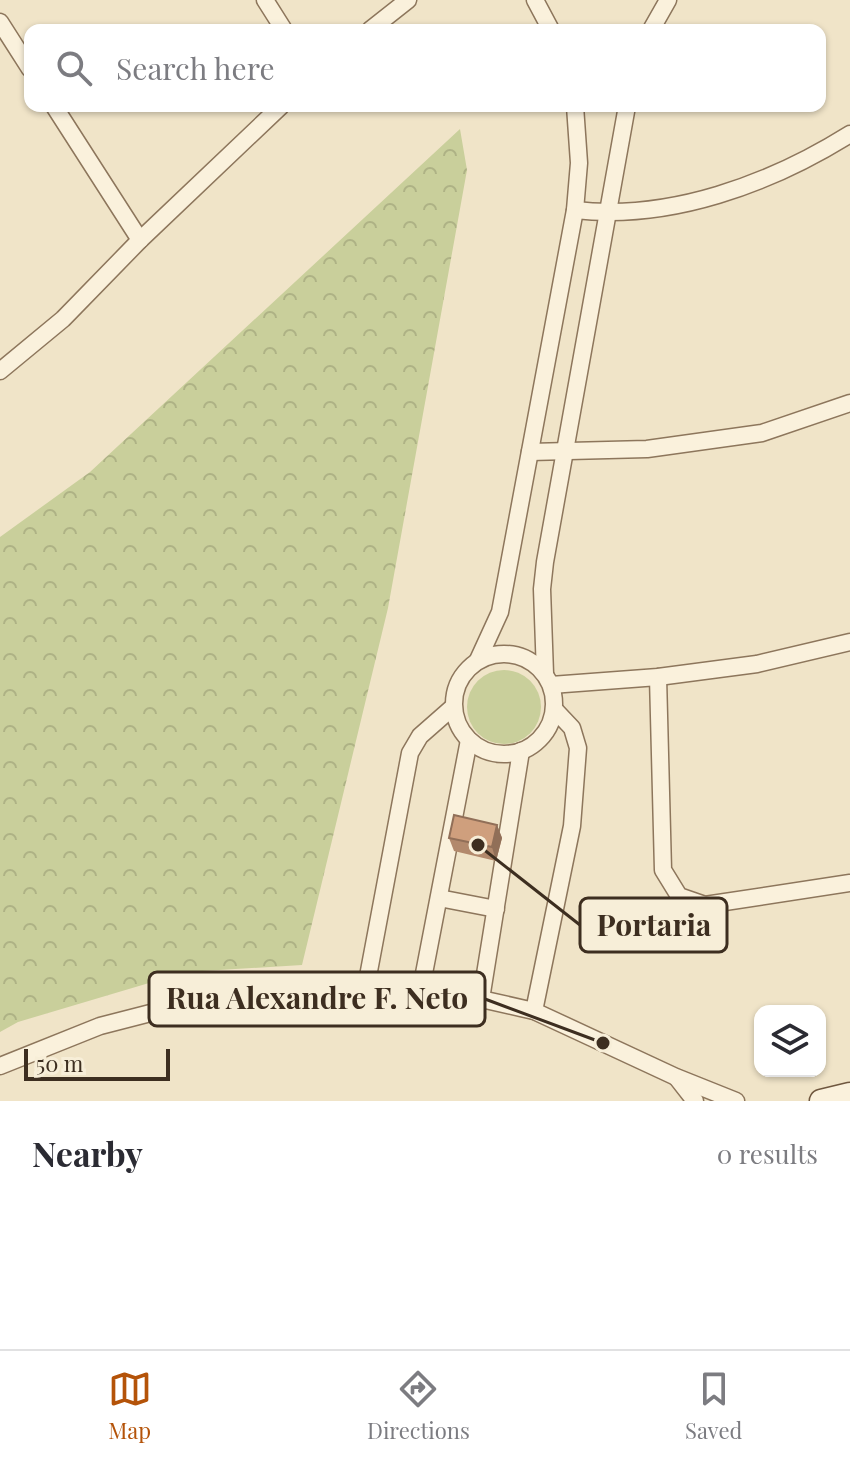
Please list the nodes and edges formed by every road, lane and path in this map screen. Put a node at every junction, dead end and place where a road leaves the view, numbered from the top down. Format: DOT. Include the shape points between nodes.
graph roads {
  1 [pos="265,0"];
  2 [pos="408,0"];
  3 [pos="535,0"];
  4 [pos="668,0"];
  5 [pos="0,22"];
  6 [pos="280,24"];
  7 [pos="378,24"];
  8 [pos="548,24"];
  9 [pos="654,24"];
  10 [pos="24,60"];
  11 [pos="58,112"];
  12 [pos="275,112"];
  13 [pos="575,112"];
  14 [pos="626,112"];
  15 [pos="850,134"];
  16 [pos="575,210"];
  17 [pos="607,214"];
  18 [pos="140,240"];
  19 [pos="0,371"];
  20 [pos="850,403"];
  21 [pos="530,452"];
  22 [pos="565,452"];
  23 [pos="850,642"];
  24 [pos="478,660"];
  25 [pos="658,677"];
  26 [pos="548,680"];
  27 [pos="453,707"];
  28 [pos="555,710"];
  29 [pos="469,740"];
  30 [pos="521,751"];
  31 [pos="850,883"];
  32 [pos="439,898"];
  33 [pos="496,909"];
  34 [pos="366,987"];
  35 [pos="421,989"];
  36 [pos="481,999"];
  37 [pos="534,1011"];
  38 [pos="0,1066"];
  39 [pos="676,1077"];
  40 [pos="850,1094"];
  41 [pos="695,1101"];
  42 [pos="736,1101"];
  43 [pos="821,1101"];
  1 -- 6 [label="street"];
  2 -- 7 [label="street"];
  3 -- 8 [label="street"];
  4 -- 9 [label="street"];
  5 -- 10 [label="street"];
  11 -- 18 [label="street"];
  12 -- 18 [label="street"];
  13 -- 16 [label="street"];
  14 -- 17 [label="street"];
  15 -- 17 [label="street" via="746,185 695,202"];
  16 -- 17 [label="street"];
  16 -- 21 [label="street"];
  17 -- 22 [label="street"];
  18 -- 19 [label="street" via="63,319"];
  20 -- 22 [label="street" via="762,433 647,449"];
  21 -- 22 [label="street"];
  21 -- 24 [label="street" via="500,612"];
  22 -- 26 [label="street" via="542,589"];
  23 -- 25 [label="street" via="757,664"];
  24 -- 26 [label="street" via="515,654 532,661"];
  24 -- 27 [label="street" via="464,673"];
  25 -- 26 [label="street"];
  25 -- 31 [label="street" via="663,870 679,896 705,905"];
  26 -- 28 [label="street"];
  27 -- 29 [label="street"];
  27 -- 34 [label="street" via="420,736 410,753"];
  28 -- 30 [label="street" via="543,735"];
  28 -- 37 [label="street" via="572,728 578,748 572,826"];
  29 -- 30 [label="street" via="494,753"];
  29 -- 32 [label="street"];
  30 -- 33 [label="street"];
  32 -- 33 [label="street"];
  32 -- 35 [label="street"];
  33 -- 36 [label="street"];
  34 -- 35 [label="street"];
  34 -- 38 [label="street" via="205,999 100,1026"];
  35 -- 36 [label="street"];
  36 -- 37 [label="street"];
  37 -- 39 [label="street"];
  39 -- 41 [label="street"];
  39 -- 42 [label="street"];
  40 -- 43 [label="street"];
}
